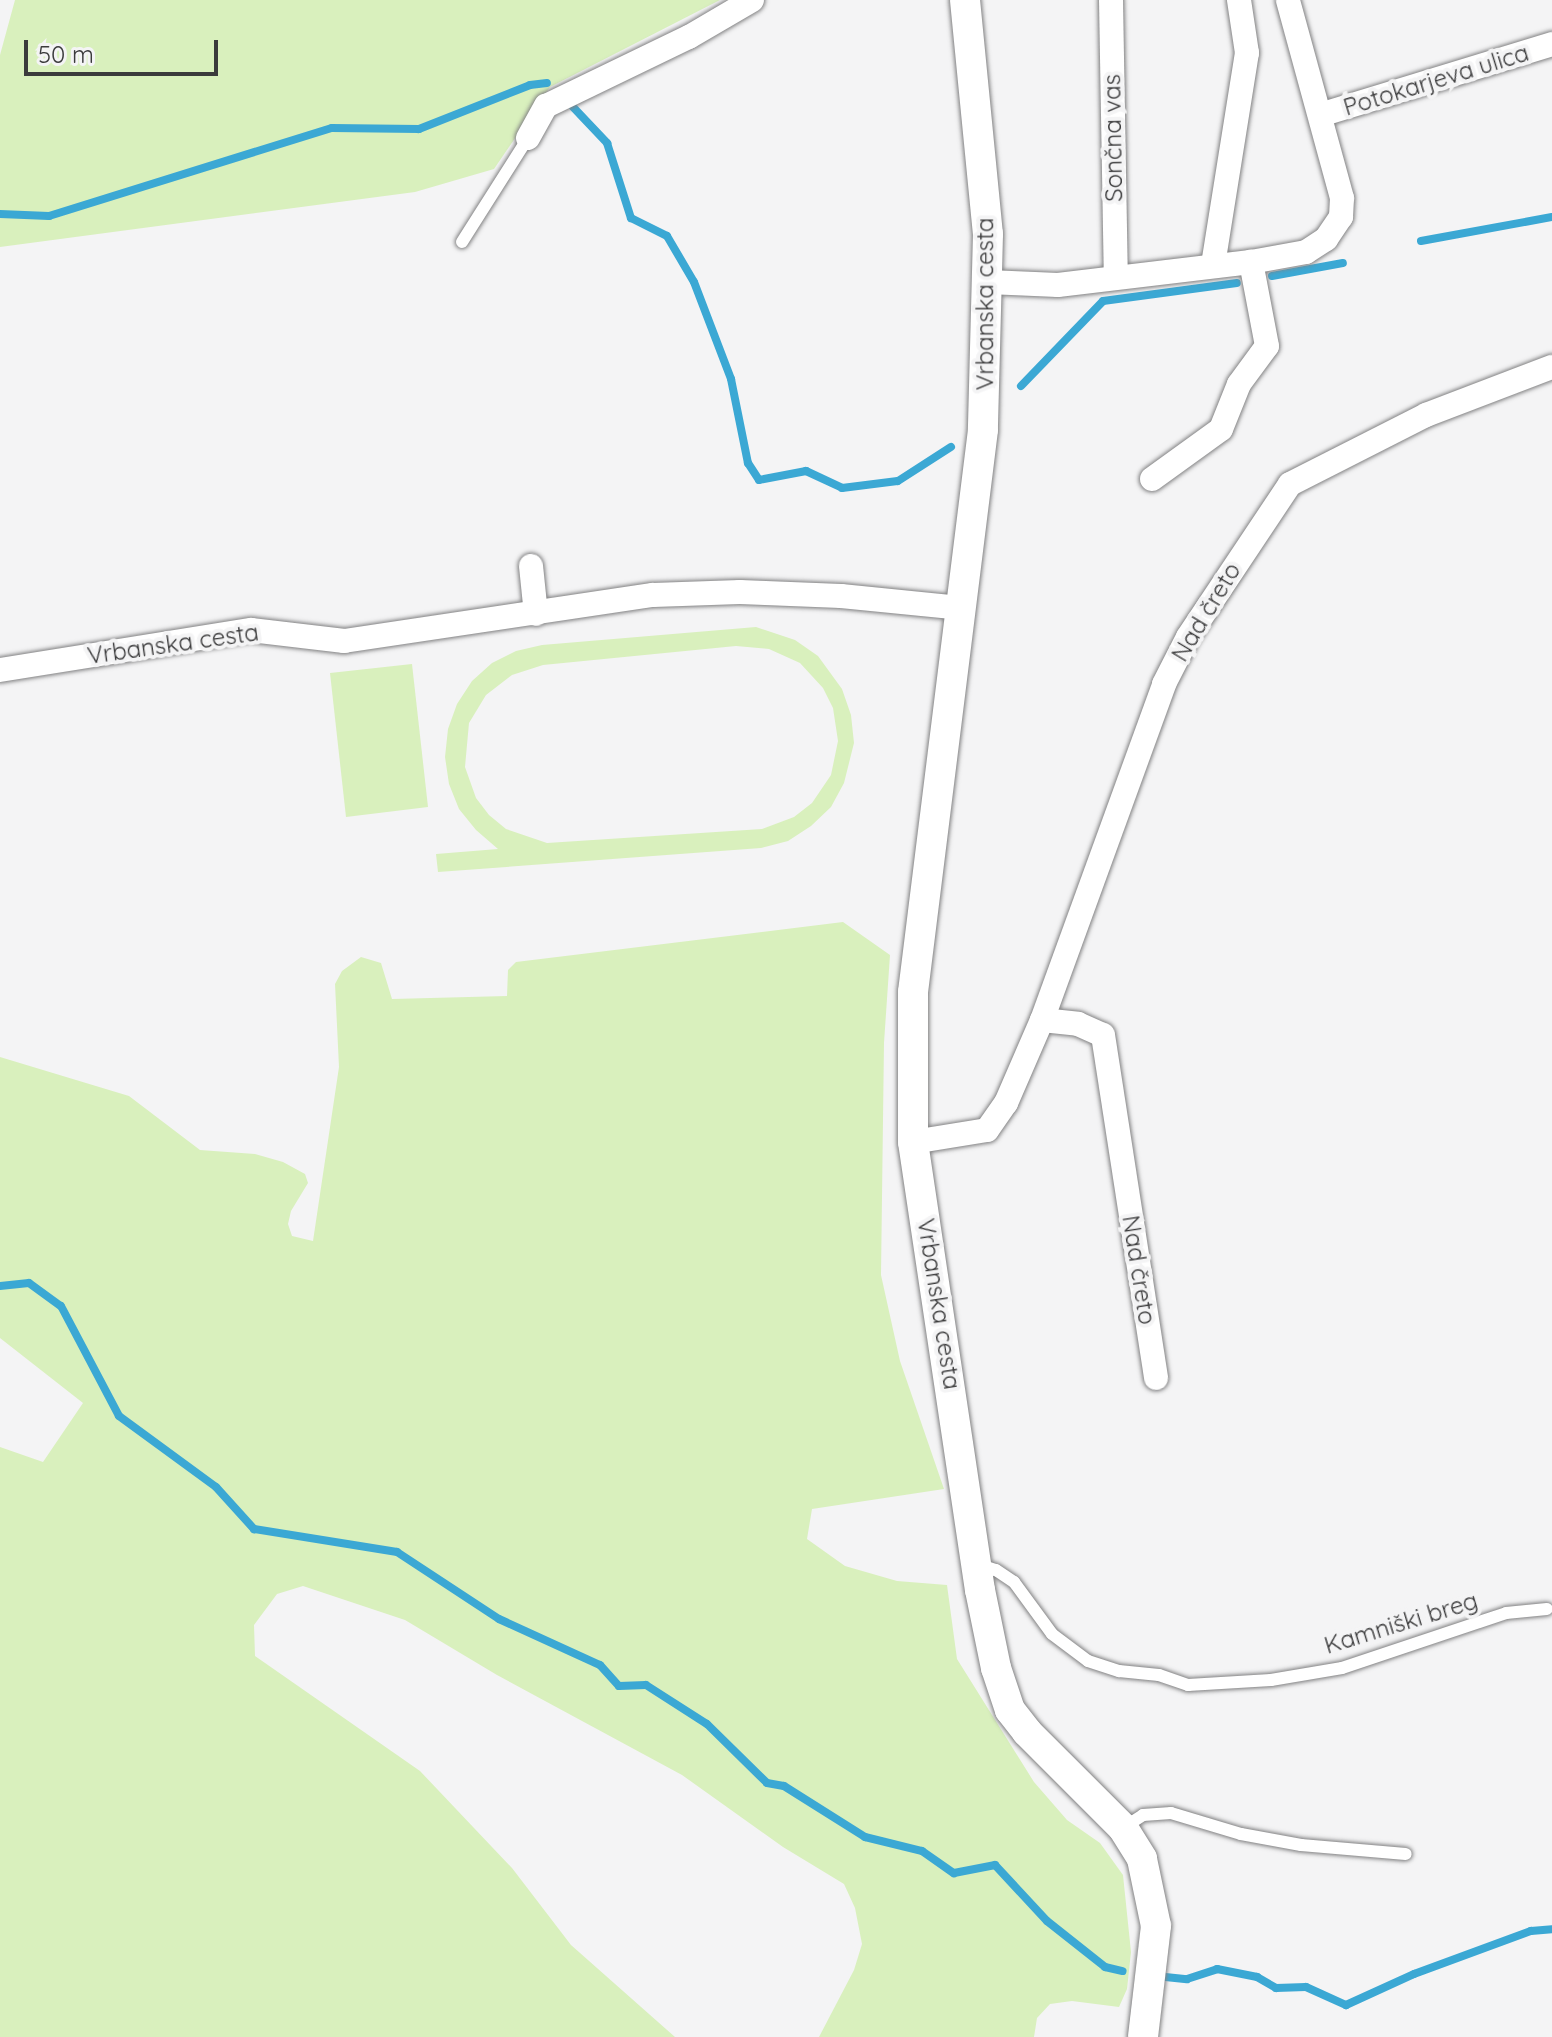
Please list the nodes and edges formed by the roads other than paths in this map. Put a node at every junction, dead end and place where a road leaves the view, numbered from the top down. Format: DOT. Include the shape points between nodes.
graph roads {
  1 [pos="752,0"];
  2 [pos="965,0"];
  3 [pos="1111,0"];
  4 [pos="1239,0"];
  5 [pos="1288,0"];
  6 [pos="1552,44"];
  7 [pos="1320,115"];
  8 [pos="528,138"];
  9 [pos="462,242"];
  10 [pos="1251,262"];
  11 [pos="1213,265"];
  12 [pos="1116,277"];
  13 [pos="988,282"];
  14 [pos="1552,367"];
  15 [pos="1152,479"];
  16 [pos="531,566"];
  17 [pos="962,608"];
  18 [pos="536,614"];
  19 [pos="0,670"];
  20 [pos="1042,1020"];
  21 [pos="913,1142"];
  22 [pos="1156,1378"];
  23 [pos="977,1564"];
  24 [pos="1547,1609"];
  25 [pos="1123,1828"];
  26 [pos="1406,1854"];
  27 [pos="1146,2025"];
  1 -- 8 [label="street" via="689,37 546,106"];
  2 -- 13 [label="street, Vrbanska cesta"];
  3 -- 12 [label="street, Sončna vas"];
  4 -- 11 [label="street" via="1247,53"];
  5 -- 7 [label="street"];
  6 -- 7 [label="street, Potokarjeva ulica"];
  7 -- 10 [label="street" via="1342,198 1341,217 1326,239 1306,252"];
  8 -- 9 [label="lane"];
  10 -- 11 [label="street"];
  10 -- 15 [label="street" via="1267,346 1239,384 1221,429"];
  11 -- 12 [label="street"];
  12 -- 13 [label="street" via="1058,285"];
  13 -- 17 [label="street, Vrbanska cesta" via="983,430"];
  14 -- 20 [label="street, Nad čreto" via="1426,415 1290,484 1211,600 1164,684"];
  16 -- 18 [label="street"];
  17 -- 18 [label="street, Vrbanska cesta" via="740,592 653,595"];
  17 -- 21 [label="street, Vrbanska cesta" via="913,992"];
  18 -- 19 [label="street, Vrbanska cesta" via="344,641 251,630"];
  20 -- 21 [label="street, Nad čreto" via="1006,1103 987,1130"];
  20 -- 22 [label="street, Nad čreto" via="1078,1024 1103,1035"];
  21 -- 23 [label="street, Vrbanska cesta"];
  23 -- 24 [label="lane, Kamniški breg" via="1014,1582 1052,1634 1088,1661 1188,1685 1271,1680 1342,1668 1506,1613"];
  23 -- 25 [label="street, Vrbanska cesta" via="996,1668 1010,1710"];
  25 -- 26 [label="lane" via="1143,1815 1171,1813 1301,1845"];
  25 -- 27 [label="street, Vrbanska cesta" via="1142,1859 1152,1894 1155,1946"];
}
